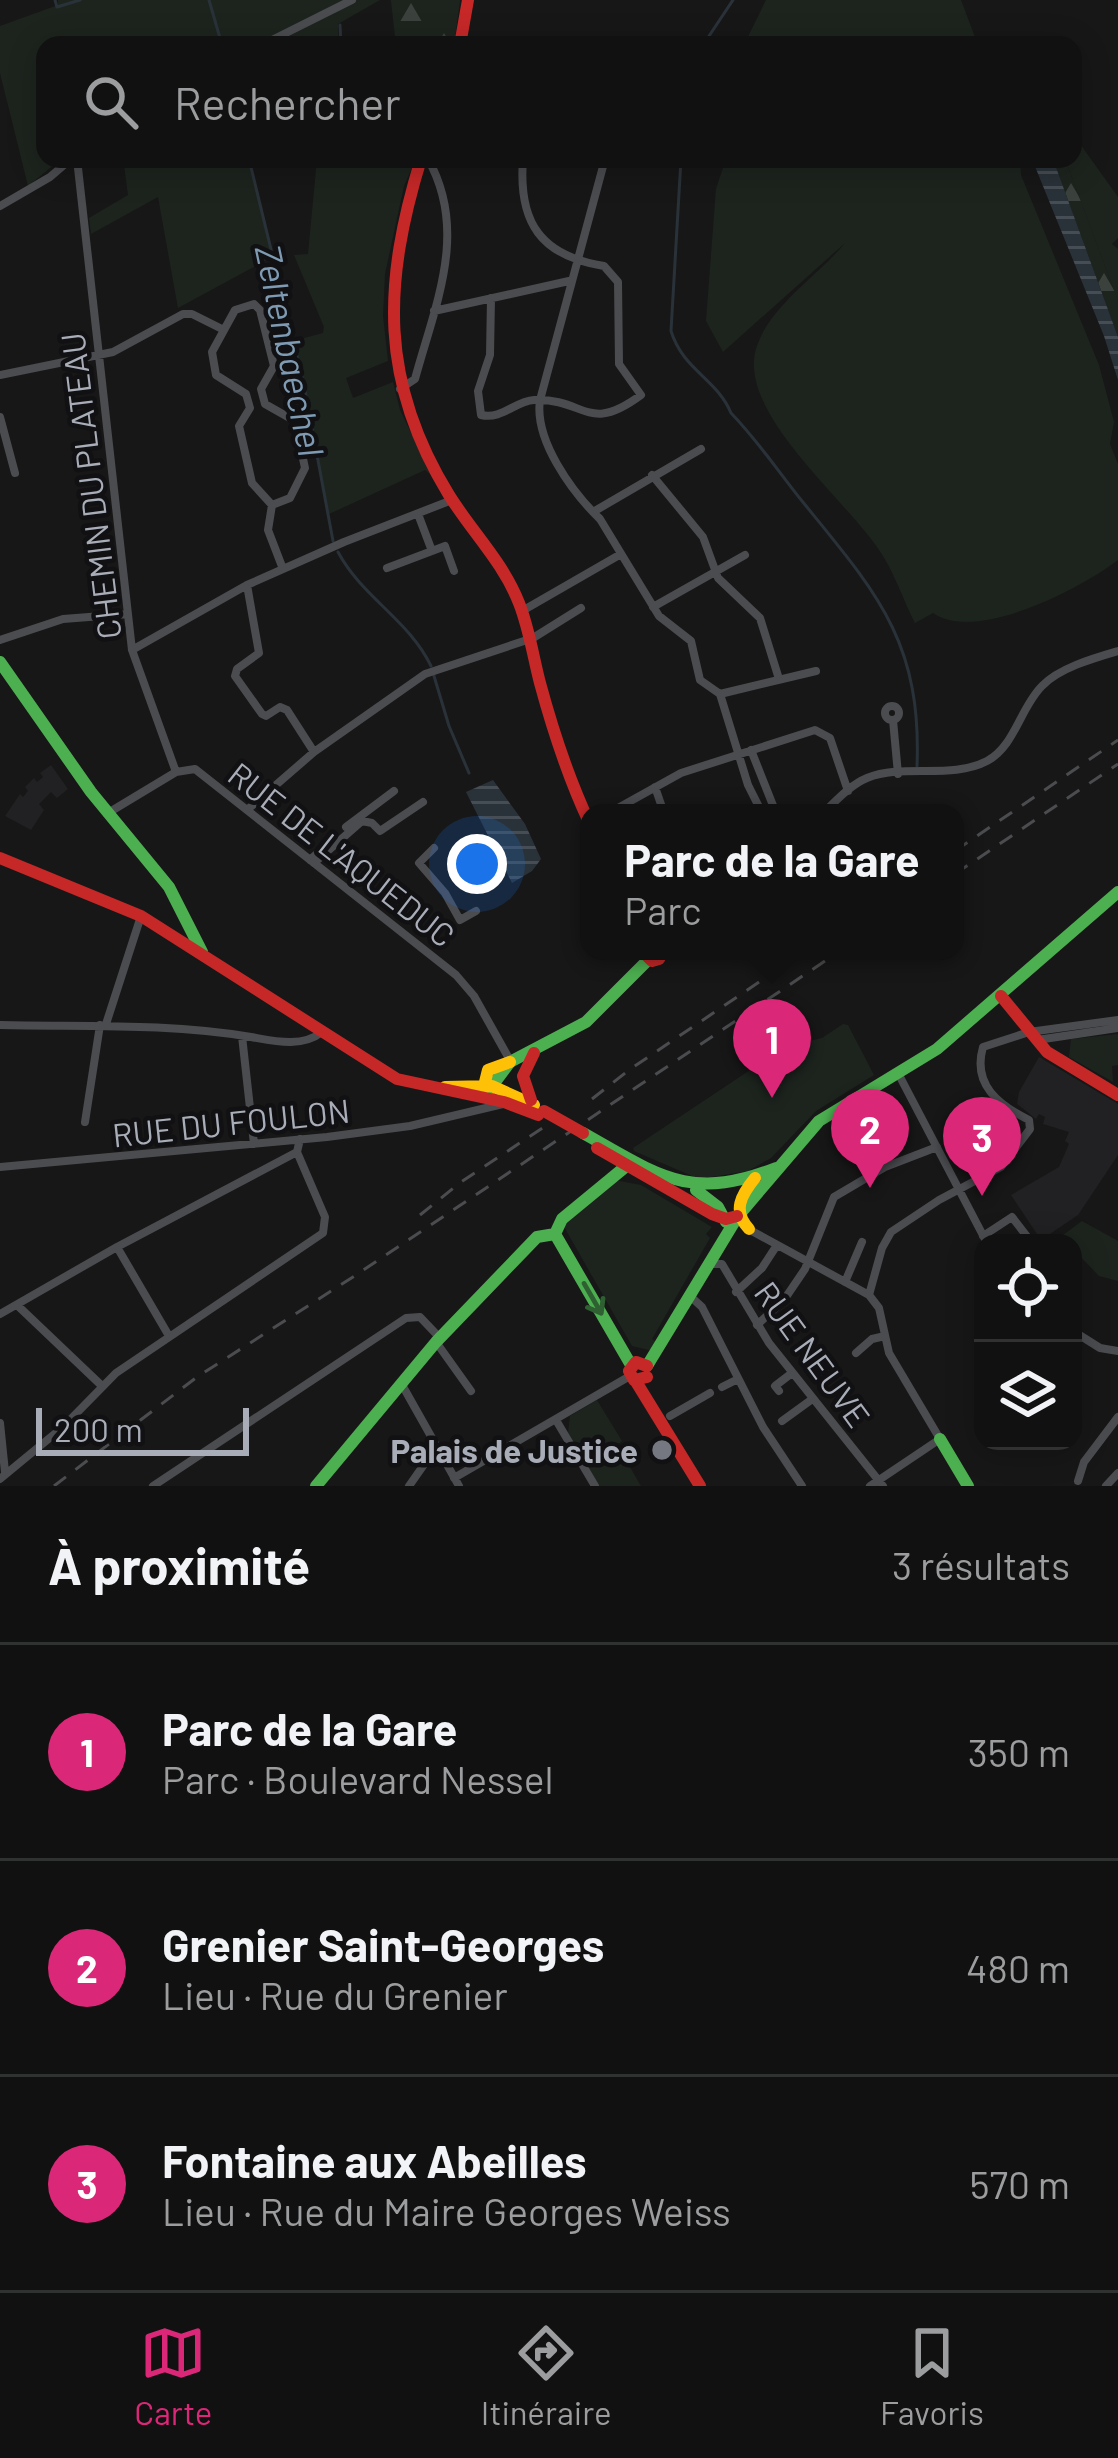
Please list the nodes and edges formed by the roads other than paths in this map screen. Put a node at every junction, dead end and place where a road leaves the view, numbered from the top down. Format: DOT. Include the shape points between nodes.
graph roads {
  1 [pos="352,0"];
  2 [pos="465,0"];
  3 [pos="280,36"];
  4 [pos="462,36"];
  5 [pos="60,168"];
  6 [pos="75,168"];
  7 [pos="422,168"];
  8 [pos="429,168"];
  9 [pos="523,168"];
  10 [pos="602,168"];
  11 [pos="0,206"];
  12 [pos="576,262"];
  13 [pos="569,281"];
  14 [pos="491,298"];
  15 [pos="434,311"];
  16 [pos="224,330"];
  17 [pos="99,354"];
  18 [pos="0,375"];
  19 [pos="261,389"];
  20 [pos="399,389"];
  21 [pos="246,394"];
  22 [pos="540,400"];
  23 [pos="265,404"];
  24 [pos="250,408"];
  25 [pos="0,417"];
  26 [pos="700,449"];
  27 [pos="15,473"];
  28 [pos="652,475"];
  29 [pos="452,500"];
  30 [pos="272,505"];
  31 [pos="593,512"];
  32 [pos="418,514"];
  33 [pos="432,551"];
  34 [pos="621,554"];
  35 [pos="745,555"];
  36 [pos="387,568"];
  37 [pos="283,569"];
  38 [pos="454,571"];
  39 [pos="714,572"];
  40 [pos="247,585"];
  41 [pos="653,607"];
  42 [pos="581,608"];
  43 [pos="522,611"];
  44 [pos="128,614"];
  45 [pos="530,639"];
  46 [pos="0,640"];
  47 [pos="132,650"];
  48 [pos="1118,651"];
  49 [pos="0,662"];
  50 [pos="816,671"];
  51 [pos="779,679"];
  52 [pos="720,694"];
  53 [pos="892,720"];
  54 [pos="751,749"];
  55 [pos="314,752"];
  56 [pos="739,753"];
  57 [pos="176,772"];
  58 [pos="898,773"];
  59 [pos="655,788"];
  60 [pos="848,790"];
  61 [pos="394,791"];
  62 [pos="766,794"];
  63 [pos="755,800"];
  64 [pos="423,802"];
  65 [pos="582,804"];
  66 [pos="626,804"];
  67 [pos="661,804"];
  68 [pos="757,804"];
  69 [pos="771,804"];
  70 [pos="833,804"];
  71 [pos="247,810"];
  72 [pos="108,813"];
  73 [pos="434,848"];
  74 [pos="0,858"];
  75 [pos="312,862"];
  76 [pos="1118,892"];
  77 [pos="174,895"];
  78 [pos="476,911"];
  79 [pos="140,916"];
  80 [pos="180,939"];
  81 [pos="202,952"];
  82 [pos="641,960"];
  83 [pos="1001,996"];
  84 [pos="103,1024"];
  85 [pos="1118,1024"];
  86 [pos="0,1025"];
  87 [pos="242,1036"];
  88 [pos="316,1036"];
  89 [pos="1031,1036"];
  90 [pos="547,1043"];
  91 [pos="510,1062"];
  92 [pos="899,1075"];
  93 [pos="486,1089"];
  94 [pos="1118,1095"];
  95 [pos="505,1103"];
  96 [pos="854,1109"];
  97 [pos="541,1112"];
  98 [pos="465,1114"];
  99 [pos="85,1122"];
  100 [pos="580,1134"];
  101 [pos="300,1139"];
  102 [pos="254,1144"];
  103 [pos="937,1147"];
  104 [pos="297,1152"];
  105 [pos="623,1165"];
  106 [pos="0,1167"];
  107 [pos="777,1167"];
  108 [pos="885,1167"];
  109 [pos="755,1177"];
  110 [pos="684,1183"];
  111 [pos="959,1189"];
  112 [pos="732,1217"];
  113 [pos="748,1229"];
  114 [pos="555,1234"];
  115 [pos="982,1234"];
  116 [pos="992,1234"];
  117 [pos="1025,1234"];
  118 [pos="862,1242"];
  119 [pos="777,1245"];
  120 [pos="117,1247"];
  121 [pos="808,1263"];
  122 [pos="710,1264"];
  123 [pos="844,1282"];
  124 [pos="736,1292"];
  125 [pos="871,1296"];
  126 [pos="691,1297"];
  127 [pos="17,1305"];
  128 [pos="0,1314"];
  129 [pos="757,1325"];
  130 [pos="170,1336"];
  131 [pos="884,1336"];
  132 [pos="438,1340"];
  133 [pos="1082,1340"];
  134 [pos="1118,1351"];
  135 [pos="856,1354"];
  136 [pos="638,1373"];
  137 [pos="792,1373"];
  138 [pos="738,1379"];
  139 [pos="401,1383"];
  140 [pos="100,1385"];
  141 [pos="722,1387"];
  142 [pos="471,1391"];
  143 [pos="779,1391"];
  144 [pos="710,1393"];
  145 [pos="811,1400"];
  146 [pos="670,1416"];
  147 [pos="1118,1418"];
  148 [pos="556,1420"];
  149 [pos="782,1421"];
  150 [pos="0,1423"];
  151 [pos="945,1442"];
  152 [pos="437,1446"];
  153 [pos="1118,1473"];
  154 [pos="3,1476"];
  155 [pos="457,1482"];
  156 [pos="877,1484"];
  157 [pos="1077,1484"];
  158 [pos="153,1486"];
  159 [pos="316,1486"];
  160 [pos="409,1486"];
  161 [pos="595,1486"];
  162 [pos="700,1486"];
  163 [pos="802,1486"];
  164 [pos="968,1486"];
  165 [pos="1106,1486"];
  1 -- 3 [label="street"];
  2 -- 4 [label="main road"];
  5 -- 11 [label="street"];
  6 -- 17 [label="street, CHEMIN DU PLATEAU"];
  7 -- 20 [label="main road" via="391,274"];
  8 -- 15 [label="street" via="450,236"];
  9 -- 12 [label="street" via="534,229"];
  10 -- 12 [label="street"];
  12 -- 13 [label="street"];
  12 -- 22 [label="street" via="604,266 618,282 619,364 640,395 601,416"];
  13 -- 14 [label="street"];
  13 -- 22 [label="street"];
  14 -- 15 [label="street"];
  14 -- 22 [label="street" via="482,415"];
  15 -- 20 [label="street" via="415,380"];
  16 -- 17 [label="street" via="183,314"];
  16 -- 19 [label="street" via="241,306 260,310 274,367"];
  16 -- 21 [label="street" via="212,352 216,375"];
  17 -- 18 [label="street"];
  17 -- 44 [label="street, CHEMIN DU PLATEAU"];
  19 -- 21 [label="street"];
  19 -- 23 [label="street"];
  20 -- 29 [label="main road"];
  21 -- 24 [label="street"];
  22 -- 31 [label="street" via="539,428"];
  23 -- 24 [label="street"];
  23 -- 30 [label="street" via="295,421 305,468 290,498"];
  24 -- 30 [label="street" via="239,426 251,483"];
  25 -- 27 [label="street"];
  26 -- 28 [label="street"];
  28 -- 31 [label="street"];
  28 -- 39 [label="street" via="703,537"];
  29 -- 32 [label="street"];
  29 -- 43 [label="main road" via="494,553"];
  30 -- 37 [label="street" via="268,530"];
  31 -- 34 [label="street"];
  32 -- 33 [label="street"];
  32 -- 37 [label="street"];
  33 -- 36 [label="street"];
  33 -- 38 [label="street" via="445,546"];
  34 -- 41 [label="street"];
  34 -- 43 [label="street"];
  35 -- 39 [label="street"];
  37 -- 40 [label="street"];
  39 -- 41 [label="street"];
  39 -- 51 [label="street" via="760,618"];
  40 -- 47 [label="street"];
  40 -- 55 [label="street" via="259,653 235,676 262,714 287,710"];
  41 -- 52 [label="street" via="691,641 700,680"];
  42 -- 45 [label="street"];
  43 -- 45 [label="main road"];
  44 -- 46 [label="street" via="63,619"];
  44 -- 47 [label="street, CHEMIN DU PLATEAU"];
  45 -- 55 [label="street" via="425,674"];
  45 -- 65 [label="main road"];
  47 -- 57 [label="street, CHEMIN DU PLATEAU"];
  48 -- 58 [label="street" via="1041,686 990,760"];
  49 -- 72 [label="main road"];
  50 -- 51 [label="street"];
  51 -- 52 [label="street"];
  52 -- 56 [label="street"];
  53 -- 58 [label="street"];
  54 -- 56 [label="street"];
  54 -- 60 [label="street" via="821,732"];
  54 -- 62 [label="street"];
  55 -- 71 [label="street"];
  56 -- 59 [label="street"];
  56 -- 63 [label="street"];
  57 -- 71 [label="street, RUE DE L'AQUEDUC" via="195,769"];
  57 -- 72 [label="street, RUE DE L'AQUEDUC"];
  58 -- 60 [label="street"];
  59 -- 66 [label="street"];
  59 -- 67 [label="street"];
  60 -- 70 [label="street"];
  61 -- 75 [label="street"];
  62 -- 63 [label="street"];
  62 -- 69 [label="street"];
  63 -- 68 [label="street"];
  64 -- 75 [label="street" via="380,831 362,821"];
  71 -- 75 [label="street, RUE DE L'AQUEDUC"];
  72 -- 77 [label="main road"];
  73 -- 78 [label="street" via="419,863 460,920"];
  74 -- 79 [label="main road"];
  75 -- 91 [label="street, RUE DE L'AQUEDUC" via="470,990"];
  76 -- 83 [label="main road"];
  77 -- 80 [label="main road"];
  77 -- 81 [label="main road"];
  79 -- 80 [label="main road"];
  79 -- 84 [label="street"];
  80 -- 81 [label="main road"];
  81 -- 88 [label="main road"];
  82 -- 90 [label="main road" via="586,1022"];
  83 -- 89 [label="main road"];
  83 -- 92 [label="main road"];
  84 -- 86 [label="street"];
  84 -- 87 [label="street"];
  84 -- 99 [label="street"];
  85 -- 89 [label="street"];
  87 -- 88 [label="street"];
  87 -- 102 [label="street"];
  88 -- 93 [label="main road" via="432,1089"];
  89 -- 94 [label="main road"];
  89 -- 111 [label="street" via="988,1043 980,1058 993,1099 1031,1126 1005,1163"];
  90 -- 91 [label="main road"];
  90 -- 97 [label="main road" via="523,1076"];
  91 -- 93 [label="main road"];
  92 -- 96 [label="main road"];
  92 -- 103 [label="street"];
  93 -- 95 [label="main road"];
  93 -- 97 [label="main road"];
  93 -- 98 [label="street, RUE DU FOULON" via="480,1106"];
  95 -- 97 [label="main road"];
  95 -- 98 [label="street, RUE DU FOULON"];
  96 -- 107 [label="main road" via="818,1121"];
  96 -- 108 [label="street"];
  97 -- 100 [label="main road, bridge"];
  98 -- 101 [label="street, RUE DU FOULON"];
  100 -- 105 [label="main road"];
  100 -- 110 [label="main road"];
  101 -- 102 [label="street, RUE DU FOULON"];
  101 -- 104 [label="street"];
  102 -- 106 [label="street, RUE DU FOULON"];
  103 -- 108 [label="street"];
  103 -- 111 [label="street"];
  104 -- 120 [label="street"];
  104 -- 130 [label="street" via="325,1216 323,1234"];
  105 -- 110 [label="main road"];
  105 -- 112 [label="main road"];
  105 -- 114 [label="main road"];
  107 -- 109 [label="main road"];
  107 -- 112 [label="main road"];
  108 -- 121 [label="street" via="834,1197"];
  109 -- 110 [label="main road" via="719,1188"];
  109 -- 112 [label="main road"];
  110 -- 112 [label="main road"];
  111 -- 115 [label="street"];
  111 -- 125 [label="street" via="891,1232"];
  112 -- 113 [label="main road"];
  112 -- 122 [label="main road"];
  113 -- 119 [label="street"];
  114 -- 132 [label="main road" via="537,1237"];
  114 -- 136 [label="main road, one-way"];
  116 -- 117 [label="street" via="1012,1217"];
  118 -- 123 [label="street"];
  119 -- 121 [label="street"];
  119 -- 124 [label="street"];
  120 -- 127 [label="street"];
  120 -- 130 [label="street"];
  121 -- 123 [label="street"];
  121 -- 129 [label="street"];
  122 -- 124 [label="street, RUE NEUVE" via="722,1264"];
  122 -- 126 [label="main road"];
  123 -- 125 [label="street"];
  124 -- 129 [label="street, RUE NEUVE"];
  125 -- 131 [label="street"];
  126 -- 136 [label="main road"];
  126 -- 138 [label="street"];
  127 -- 128 [label="street"];
  127 -- 140 [label="street"];
  129 -- 137 [label="street, RUE NEUVE"];
  130 -- 140 [label="street"];
  131 -- 135 [label="street"];
  131 -- 151 [label="street"];
  132 -- 139 [label="main road"];
  132 -- 142 [label="street"];
  132 -- 158 [label="street" via="420,1317 406,1318"];
  133 -- 134 [label="street"];
  136 -- 148 [label="street"];
  136 -- 162 [label="main road"];
  137 -- 143 [label="street" via="775,1385"];
  137 -- 145 [label="street, RUE NEUVE"];
  138 -- 141 [label="street"];
  138 -- 163 [label="street"];
  139 -- 152 [label="street"];
  139 -- 159 [label="main road"];
  140 -- 154 [label="street"];
  144 -- 146 [label="street"];
  145 -- 149 [label="street"];
  145 -- 156 [label="street, RUE NEUVE"];
  147 -- 157 [label="street"];
  148 -- 155 [label="street"];
  148 -- 161 [label="street"];
  150 -- 154 [label="street"];
  151 -- 156 [label="street"];
  151 -- 164 [label="main road"];
  152 -- 155 [label="street"];
  152 -- 160 [label="street"];
  153 -- 165 [label="street"];
}
